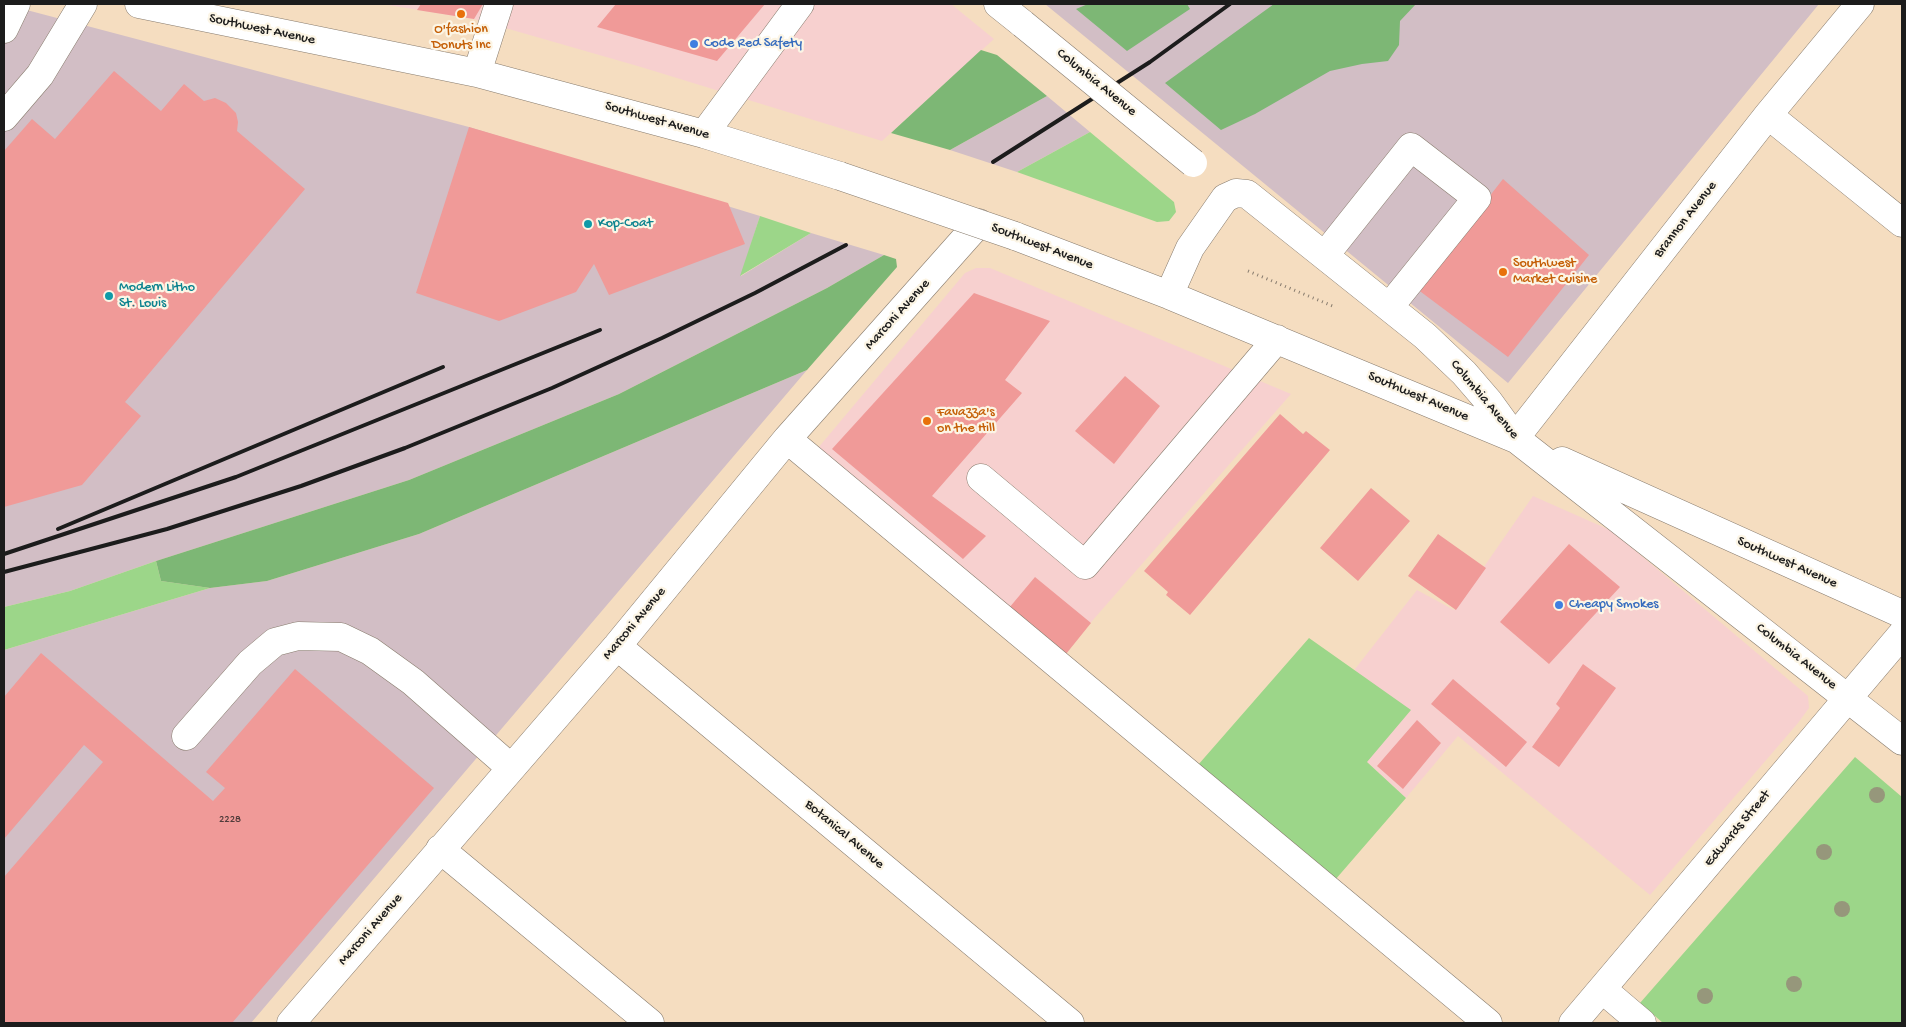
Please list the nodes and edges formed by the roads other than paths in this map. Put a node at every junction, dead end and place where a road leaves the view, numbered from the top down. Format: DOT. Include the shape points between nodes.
graph roads {
  1 [pos="16,4"];
  2 [pos="83,4"];
  3 [pos="139,4"];
  4 [pos="499,4"];
  5 [pos="800,4"];
  6 [pos="998,4"];
  7 [pos="1860,4"];
  8 [pos="4,29"];
  9 [pos="477,73"];
  10 [pos="1768,115"];
  11 [pos="4,117"];
  12 [pos="704,134"];
  13 [pos="1193,163"];
  14 [pos="979,223"];
  15 [pos="1902,224"];
  16 [pos="1325,256"];
  17 [pos="1169,295"];
  18 [pos="1390,306"];
  19 [pos="1277,339"];
  20 [pos="1515,438"];
  21 [pos="787,439"];
  22 [pos="981,478"];
  23 [pos="1902,614"];
  24 [pos="1902,634"];
  25 [pos="617,646"];
  26 [pos="1850,698"];
  27 [pos="186,736"];
  28 [pos="1902,741"];
  29 [pos="511,768"];
  30 [pos="440,849"];
  31 [pos="1602,989"];
  32 [pos="291,1023"];
  33 [pos="650,1023"];
  34 [pos="1070,1023"];
  35 [pos="1488,1023"];
  36 [pos="1573,1023"];
  37 [pos="1642,1023"];
  1 -- 8 [label="street"];
  2 -- 11 [label="street" via="40,75"];
  3 -- 9 [label="street, Southwest Avenue"];
  4 -- 9 [label="street"];
  5 -- 12 [label="street"];
  6 -- 13 [label="street, Columbia Avenue, bridge"];
  7 -- 10 [label="street, Brannon Avenue"];
  9 -- 12 [label="street, Southwest Avenue"];
  10 -- 15 [label="street"];
  10 -- 20 [label="street, Brannon Avenue"];
  12 -- 14 [label="street, Southwest Avenue, bridge"];
  14 -- 17 [label="street, Southwest Avenue, bridge"];
  14 -- 21 [label="street, Marconi Avenue"];
  16 -- 17 [label="street, Columbia Avenue" via="1247,194 1236,193 1225,198 1202,229"];
  16 -- 18 [label="street, Columbia Avenue"];
  16 -- 18 [label="street" via="1412,147 1477,198"];
  17 -- 19 [label="street, Southwest Avenue"];
  18 -- 20 [label="street, Columbia Avenue" via="1464,373"];
  19 -- 20 [label="street, Southwest Avenue"];
  19 -- 22 [label="street" via="1086,565"];
  20 -- 23 [label="street, Southwest Avenue"];
  20 -- 26 [label="street, Columbia Avenue"];
  21 -- 25 [label="street, Marconi Avenue"];
  21 -- 35 [label="street"];
  24 -- 26 [label="street, Edwards Street"];
  25 -- 29 [label="street, Marconi Avenue"];
  25 -- 34 [label="street, Botanical Avenue"];
  26 -- 28 [label="street, Columbia Avenue"];
  26 -- 31 [label="street, Edwards Street"];
  27 -- 29 [label="street" via="250,663 275,642 298,636 341,637 370,651 413,682"];
  29 -- 30 [label="street, Marconi Avenue"];
  30 -- 32 [label="street, Marconi Avenue"];
  30 -- 33 [label="street"];
  31 -- 36 [label="street, Edwards Street"];
  31 -- 37 [label="street"];
}
